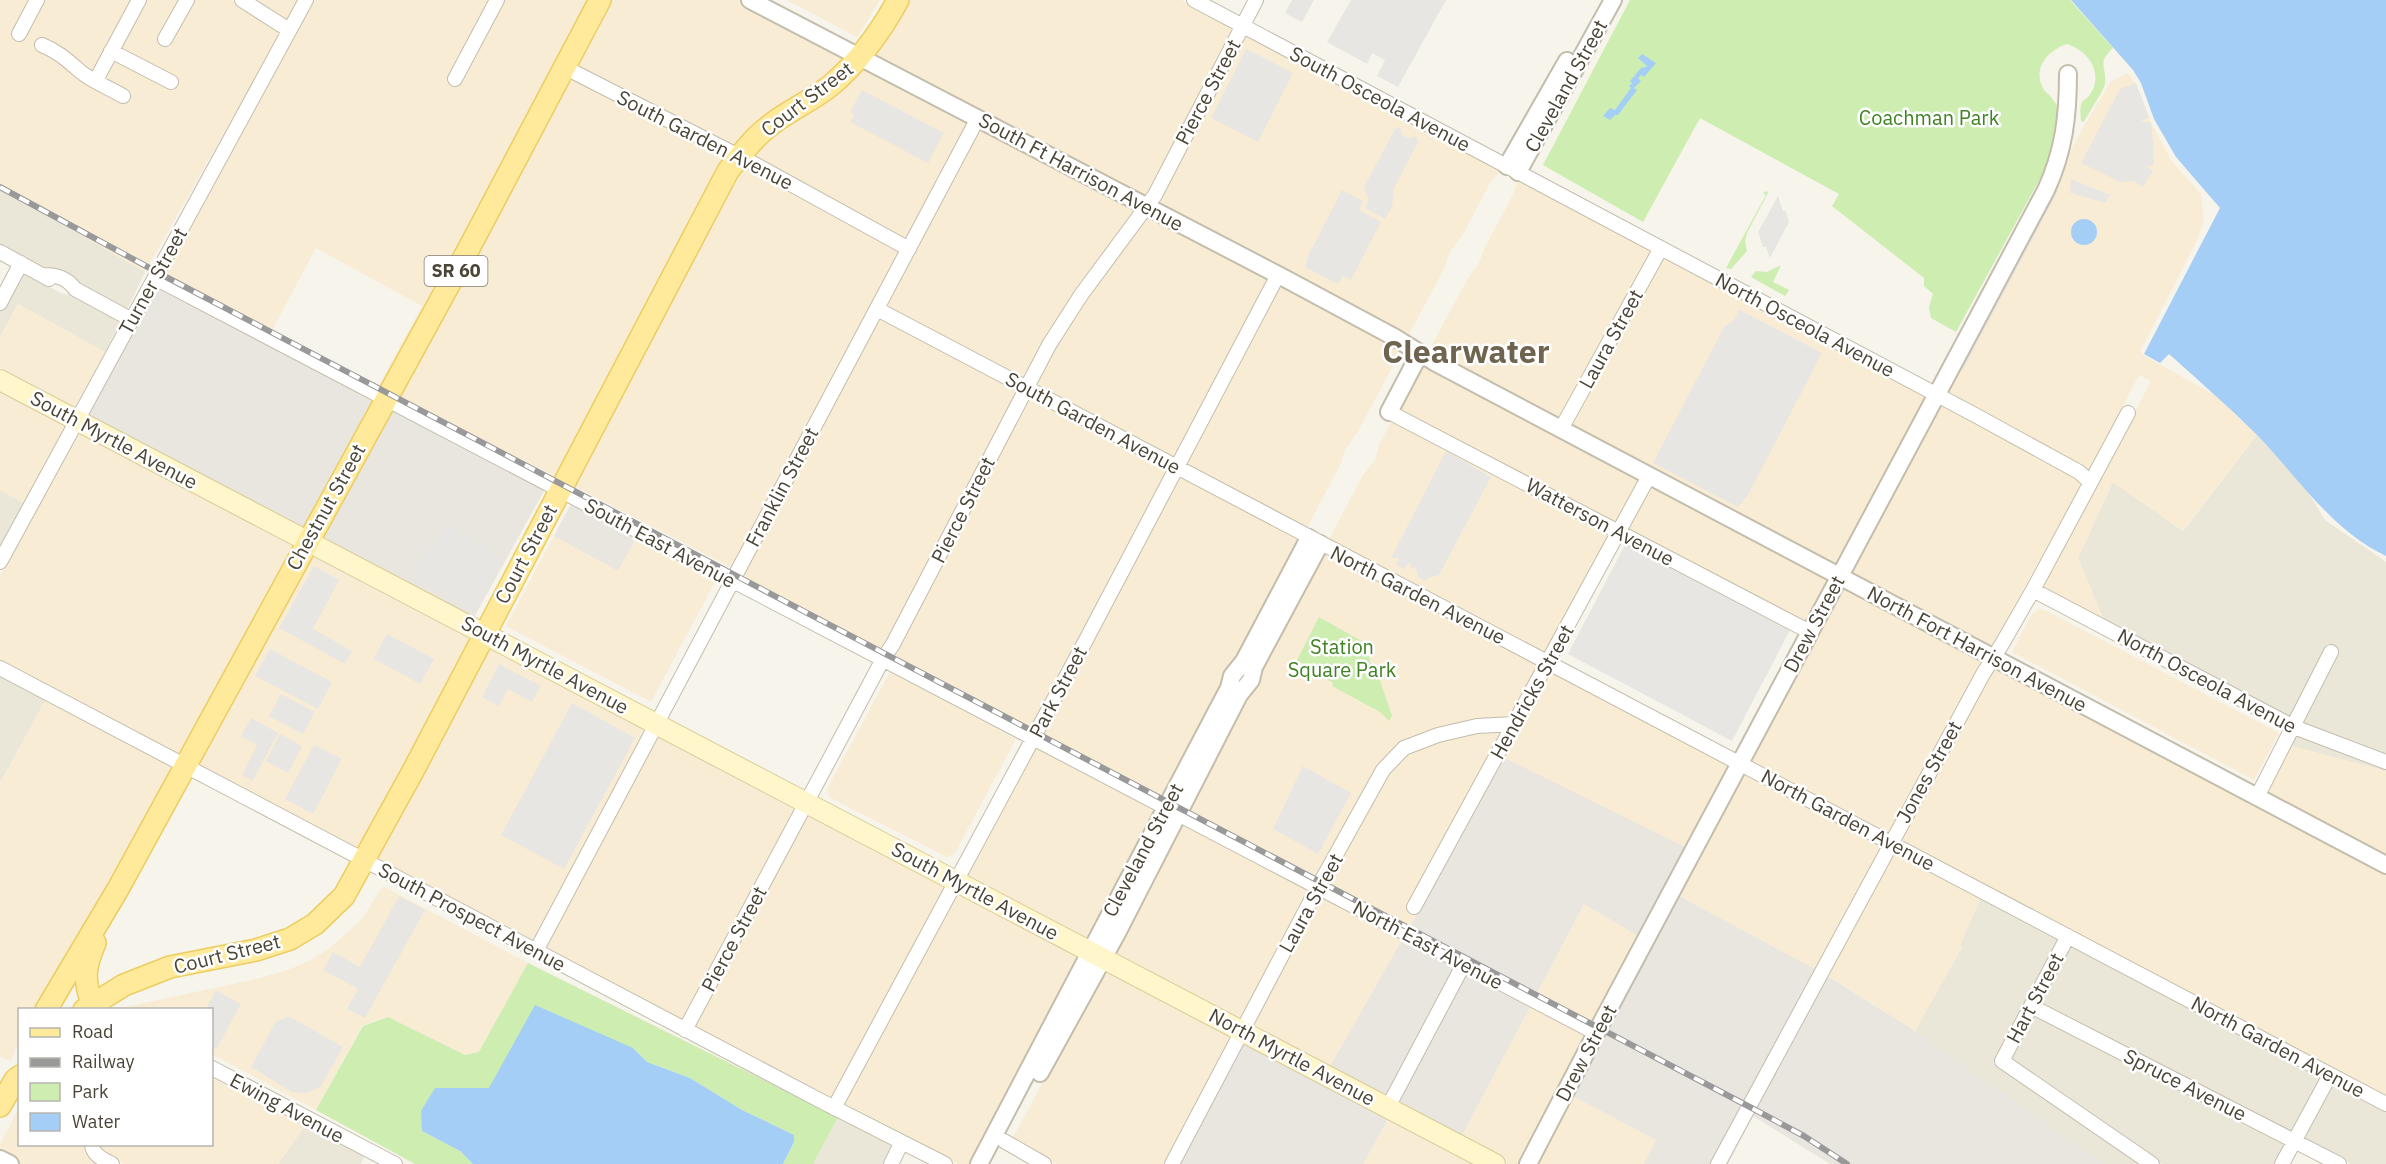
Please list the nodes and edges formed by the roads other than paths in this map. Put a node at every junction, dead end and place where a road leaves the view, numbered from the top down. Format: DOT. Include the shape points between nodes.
graph roads {
  1 [pos="38,0"];
  2 [pos="138,0"];
  3 [pos="187,0"];
  4 [pos="242,0"];
  5 [pos="306,0"];
  6 [pos="497,0"];
  7 [pos="600,0"];
  8 [pos="750,0"];
  9 [pos="898,0"];
  10 [pos="1194,0"];
  11 [pos="1256,0"];
  12 [pos="1600,0"];
  13 [pos="1613,0"];
  14 [pos="1242,26"];
  15 [pos="290,30"];
  16 [pos="19,34"];
  17 [pos="165,39"];
  18 [pos="42,45"];
  19 [pos="111,51"];
  20 [pos="860,58"];
  21 [pos="564,67"];
  22 [pos="2068,74"];
  23 [pos="455,79"];
  24 [pos="96,80"];
  25 [pos="171,82"];
  26 [pos="123,96"];
  27 [pos="978,118"];
  28 [pos="738,157"];
  29 [pos="1513,169"];
  30 [pos="1148,207"];
  31 [pos="909,249"];
  32 [pos="1661,249"];
  33 [pos="0,252"];
  34 [pos="21,263"];
  35 [pos="1278,275"];
  36 [pos="155,278"];
  37 [pos="0,303"];
  38 [pos="877,309"];
  39 [pos="132,320"];
  40 [pos="1415,350"];
  41 [pos="0,380"];
  42 [pos="1026,388"];
  43 [pos="1936,395"];
  44 [pos="386,399"];
  45 [pos="1389,412"];
  46 [pos="2128,413"];
  47 [pos="77,420"];
  48 [pos="1561,429"];
  49 [pos="1177,468"];
  50 [pos="1649,476"];
  51 [pos="2090,482"];
  52 [pos="560,490"];
  53 [pos="1620,532"];
  54 [pos="309,541"];
  55 [pos="1314,541"];
  56 [pos="0,562"];
  57 [pos="1839,577"];
  58 [pos="733,580"];
  59 [pos="2033,590"];
  60 [pos="1810,632"];
  61 [pos="484,633"];
  62 [pos="2331,652"];
  63 [pos="1993,658"];
  64 [pos="883,659"];
  65 [pos="1549,663"];
  66 [pos="0,668"];
  67 [pos="657,724"];
  68 [pos="1514,724"];
  69 [pos="2294,727"];
  70 [pos="1034,737"];
  71 [pos="2386,762"];
  72 [pos="1740,763"];
  73 [pos="186,765"];
  74 [pos="2257,797"];
  75 [pos="807,803"];
  76 [pos="1172,810"];
  77 [pos="1891,843"];
  78 [pos="365,860"];
  79 [pos="2386,865"];
  80 [pos="957,881"];
  81 [pos="1318,887"];
  82 [pos="118,889"];
  83 [pos="1414,907"];
  84 [pos="2068,936"];
  85 [pos="536,951"];
  86 [pos="1096,954"];
  87 [pos="170,967"];
  88 [pos="1459,973"];
  89 [pos="86,976"];
  90 [pos="2031,1006"];
  91 [pos="93,1007"];
  92 [pos="47,1008"];
  93 [pos="686,1030"];
  94 [pos="1242,1031"];
  95 [pos="1596,1033"];
  96 [pos="213,1069"];
  97 [pos="18,1073"];
  98 [pos="2330,1075"];
  99 [pos="2386,1104"];
  100 [pos="0,1106"];
  101 [pos="1388,1107"];
  102 [pos="834,1108"];
  103 [pos="2295,1140"];
  104 [pos="1004,1141"];
  105 [pos="902,1142"];
  106 [pos="92,1146"];
  107 [pos="0,1159"];
  108 [pos="10,1164"];
  109 [pos="112,1164"];
  110 [pos="395,1164"];
  111 [pos="891,1164"];
  112 [pos="945,1164"];
  113 [pos="979,1164"];
  114 [pos="992,1164"];
  115 [pos="1044,1164"];
  116 [pos="1172,1164"];
  117 [pos="1495,1164"];
  118 [pos="1528,1164"];
  119 [pos="1718,1164"];
  120 [pos="2152,1164"];
  121 [pos="2282,1164"];
  122 [pos="2339,1164"];
  1 -- 16 [label="street"];
  2 -- 19 [label="street"];
  3 -- 17 [label="street"];
  4 -- 15 [label="street"];
  5 -- 15 [label="street, Turner Street"];
  6 -- 23 [label="street"];
  7 -- 21 [label="main road, Chestnut Street / SR 60"];
  8 -- 20 [label="street, South Ft Harrison Avenue"];
  9 -- 20 [label="main road, Court Street"];
  10 -- 14 [label="street, South Osceola Avenue"];
  11 -- 14 [label="street, Pierce Street"];
  12 -- 29 [label="street, Cleveland Street"];
  13 -- 29 [label="street, Cleveland Street"];
  14 -- 29 [label="street, South Osceola Avenue"];
  14 -- 30 [label="street, Pierce Street"];
  15 -- 36 [label="street, Turner Street"];
  18 -- 24 [label="street" via="68,58 82,73"];
  19 -- 24 [label="street"];
  19 -- 25 [label="street"];
  20 -- 27 [label="street, South Ft Harrison Avenue"];
  20 -- 28 [label="main road, Court Street" via="828,88 768,127"];
  21 -- 28 [label="street, South Garden Avenue"];
  21 -- 44 [label="main road, Chestnut Street / SR 60"];
  22 -- 43 [label="street, Drew Street" via="2066,120 2058,165"];
  24 -- 26 [label="street"];
  27 -- 30 [label="street, South Ft Harrison Avenue"];
  27 -- 31 [label="street, Franklin Street"];
  28 -- 31 [label="street, South Garden Avenue"];
  28 -- 52 [label="main road, Court Street" via="718,187"];
  29 -- 32 [label="street, North Osceola Avenue"];
  30 -- 35 [label="street, South Ft Harrison Avenue"];
  30 -- 42 [label="street, Pierce Street" via="1081,294"];
  31 -- 38 [label="street, Franklin Street"];
  32 -- 43 [label="street, North Osceola Avenue"];
  32 -- 48 [label="street, Laura Street"];
  33 -- 34 [label="street"];
  34 -- 37 [label="street"];
  34 -- 39 [label="street"];
  35 -- 40 [label="street, South Ft Harrison Avenue"];
  35 -- 49 [label="street, Park Street"];
  36 -- 39 [label="street, Turner Street"];
  36 -- 44 [label="street, South East Avenue"];
  38 -- 42 [label="street, South Garden Avenue"];
  38 -- 58 [label="street, Franklin Street"];
  39 -- 47 [label="street, Turner Street"];
  40 -- 45 [label="street"];
  40 -- 48 [label="street, North Fort Harrison Avenue"];
  41 -- 47 [label="main road, South Myrtle Avenue"];
  42 -- 49 [label="street, South Garden Avenue"];
  42 -- 64 [label="street, Pierce Street"];
  43 -- 51 [label="street, North Osceola Avenue" via="2079,472"];
  43 -- 57 [label="street, Drew Street"];
  44 -- 52 [label="street, South East Avenue"];
  44 -- 54 [label="main road, Chestnut Street / SR 60"];
  45 -- 53 [label="street, Watterson Avenue"];
  46 -- 51 [label="street, Jones Street"];
  47 -- 54 [label="main road, South Myrtle Avenue"];
  47 -- 56 [label="street, Turner Street"];
  48 -- 50 [label="street, North Fort Harrison Avenue"];
  49 -- 55 [label="street, South Garden Avenue"];
  49 -- 70 [label="street, Park Street"];
  50 -- 53 [label="street, Hendricks Street"];
  50 -- 57 [label="street, North Fort Harrison Avenue"];
  51 -- 59 [label="street, Jones Street"];
  52 -- 58 [label="street, South East Avenue"];
  52 -- 61 [label="main road, Court Street"];
  53 -- 60 [label="street, Watterson Avenue"];
  53 -- 65 [label="street, Hendricks Street"];
  54 -- 61 [label="main road, South Myrtle Avenue"];
  54 -- 73 [label="main road, Chestnut Street"];
  55 -- 65 [label="street, North Garden Avenue"];
  55 -- 76 [label="street, Cleveland Street" via="1251,680"];
  57 -- 60 [label="street, Drew Street"];
  57 -- 63 [label="street, North Fort Harrison Avenue"];
  58 -- 64 [label="street, South East Avenue"];
  58 -- 67 [label="street, Franklin Street"];
  59 -- 63 [label="street, Jones Street"];
  59 -- 69 [label="street, North Osceola Avenue"];
  60 -- 72 [label="street, Drew Street"];
  61 -- 67 [label="main road, South Myrtle Avenue"];
  61 -- 78 [label="main road, Court Street"];
  62 -- 69 [label="street"];
  63 -- 74 [label="street, North Fort Harrison Avenue"];
  63 -- 77 [label="street, Jones Street"];
  64 -- 70 [label="street, South East Avenue"];
  64 -- 75 [label="street, Pierce Street"];
  65 -- 68 [label="street, Hendricks Street"];
  65 -- 72 [label="street, North Garden Avenue"];
  66 -- 73 [label="street, South Prospect Avenue"];
  67 -- 75 [label="main road, South Myrtle Avenue"];
  67 -- 85 [label="street, Franklin Street"];
  68 -- 81 [label="street, Laura Street" via="1477,726 1404,748 1383,770"];
  68 -- 83 [label="street, Hendricks Street"];
  69 -- 71 [label="street, North Osceola Avenue"];
  69 -- 74 [label="street"];
  70 -- 76 [label="street, South East Avenue"];
  70 -- 80 [label="street, Park Street"];
  72 -- 77 [label="street, North Garden Avenue"];
  72 -- 95 [label="street, Drew Street"];
  73 -- 78 [label="street, South Prospect Avenue"];
  73 -- 82 [label="main road, Chestnut Street"];
  74 -- 79 [label="street, North Fort Harrison Avenue"];
  75 -- 80 [label="main road, South Myrtle Avenue"];
  75 -- 93 [label="street, Pierce Street"];
  76 -- 81 [label="street, North East Avenue"];
  76 -- 86 [label="street, Cleveland Street"];
  77 -- 84 [label="street, North Garden Avenue"];
  77 -- 119 [label="street, Jones Street"];
  78 -- 85 [label="street, South Prospect Avenue"];
  78 -- 87 [label="main road, Court Street" via="336,905 304,932 271,946"];
  80 -- 86 [label="main road, South Myrtle Avenue"];
  80 -- 102 [label="street, Park Street"];
  81 -- 94 [label="street, Laura Street"];
  81 -- 95 [label="street, North East Avenue"];
  82 -- 89 [label="main road" via="87,962"];
  82 -- 92 [label="main road, Chestnut Street"];
  84 -- 90 [label="street, Hart Street"];
  84 -- 98 [label="street, North Garden Avenue"];
  85 -- 93 [label="street, South Prospect Avenue"];
  86 -- 94 [label="main road, North Myrtle Avenue"];
  86 -- 104 [label="street"];
  86 -- 113 [label="street, Cleveland Street"];
  87 -- 89 [label="main road" via="149,966 102,982"];
  87 -- 91 [label="main road, Court Street" via="124,985"];
  88 -- 101 [label="street"];
  89 -- 91 [label="main road"];
  90 -- 103 [label="street, Spruce Avenue"];
  90 -- 120 [label="street, Hart Street" via="2002,1061"];
  93 -- 102 [label="street, South Prospect Avenue"];
  94 -- 101 [label="main road, North Myrtle Avenue"];
  94 -- 116 [label="street, Laura Street"];
  95 -- 118 [label="street, Drew Street"];
  96 -- 110 [label="street, Ewing Avenue"];
  97 -- 100 [label="main road"];
  98 -- 99 [label="street, North Garden Avenue"];
  98 -- 103 [label="street"];
  101 -- 117 [label="main road, North Myrtle Avenue"];
  102 -- 105 [label="street, South Prospect Avenue"];
  103 -- 121 [label="street"];
  103 -- 122 [label="street, Spruce Avenue"];
  104 -- 114 [label="street"];
  104 -- 115 [label="street"];
  105 -- 111 [label="street"];
  105 -- 112 [label="street, South Prospect Avenue"];
  106 -- 109 [label="street" via="98,1156"];
  107 -- 108 [label="street"];
}
